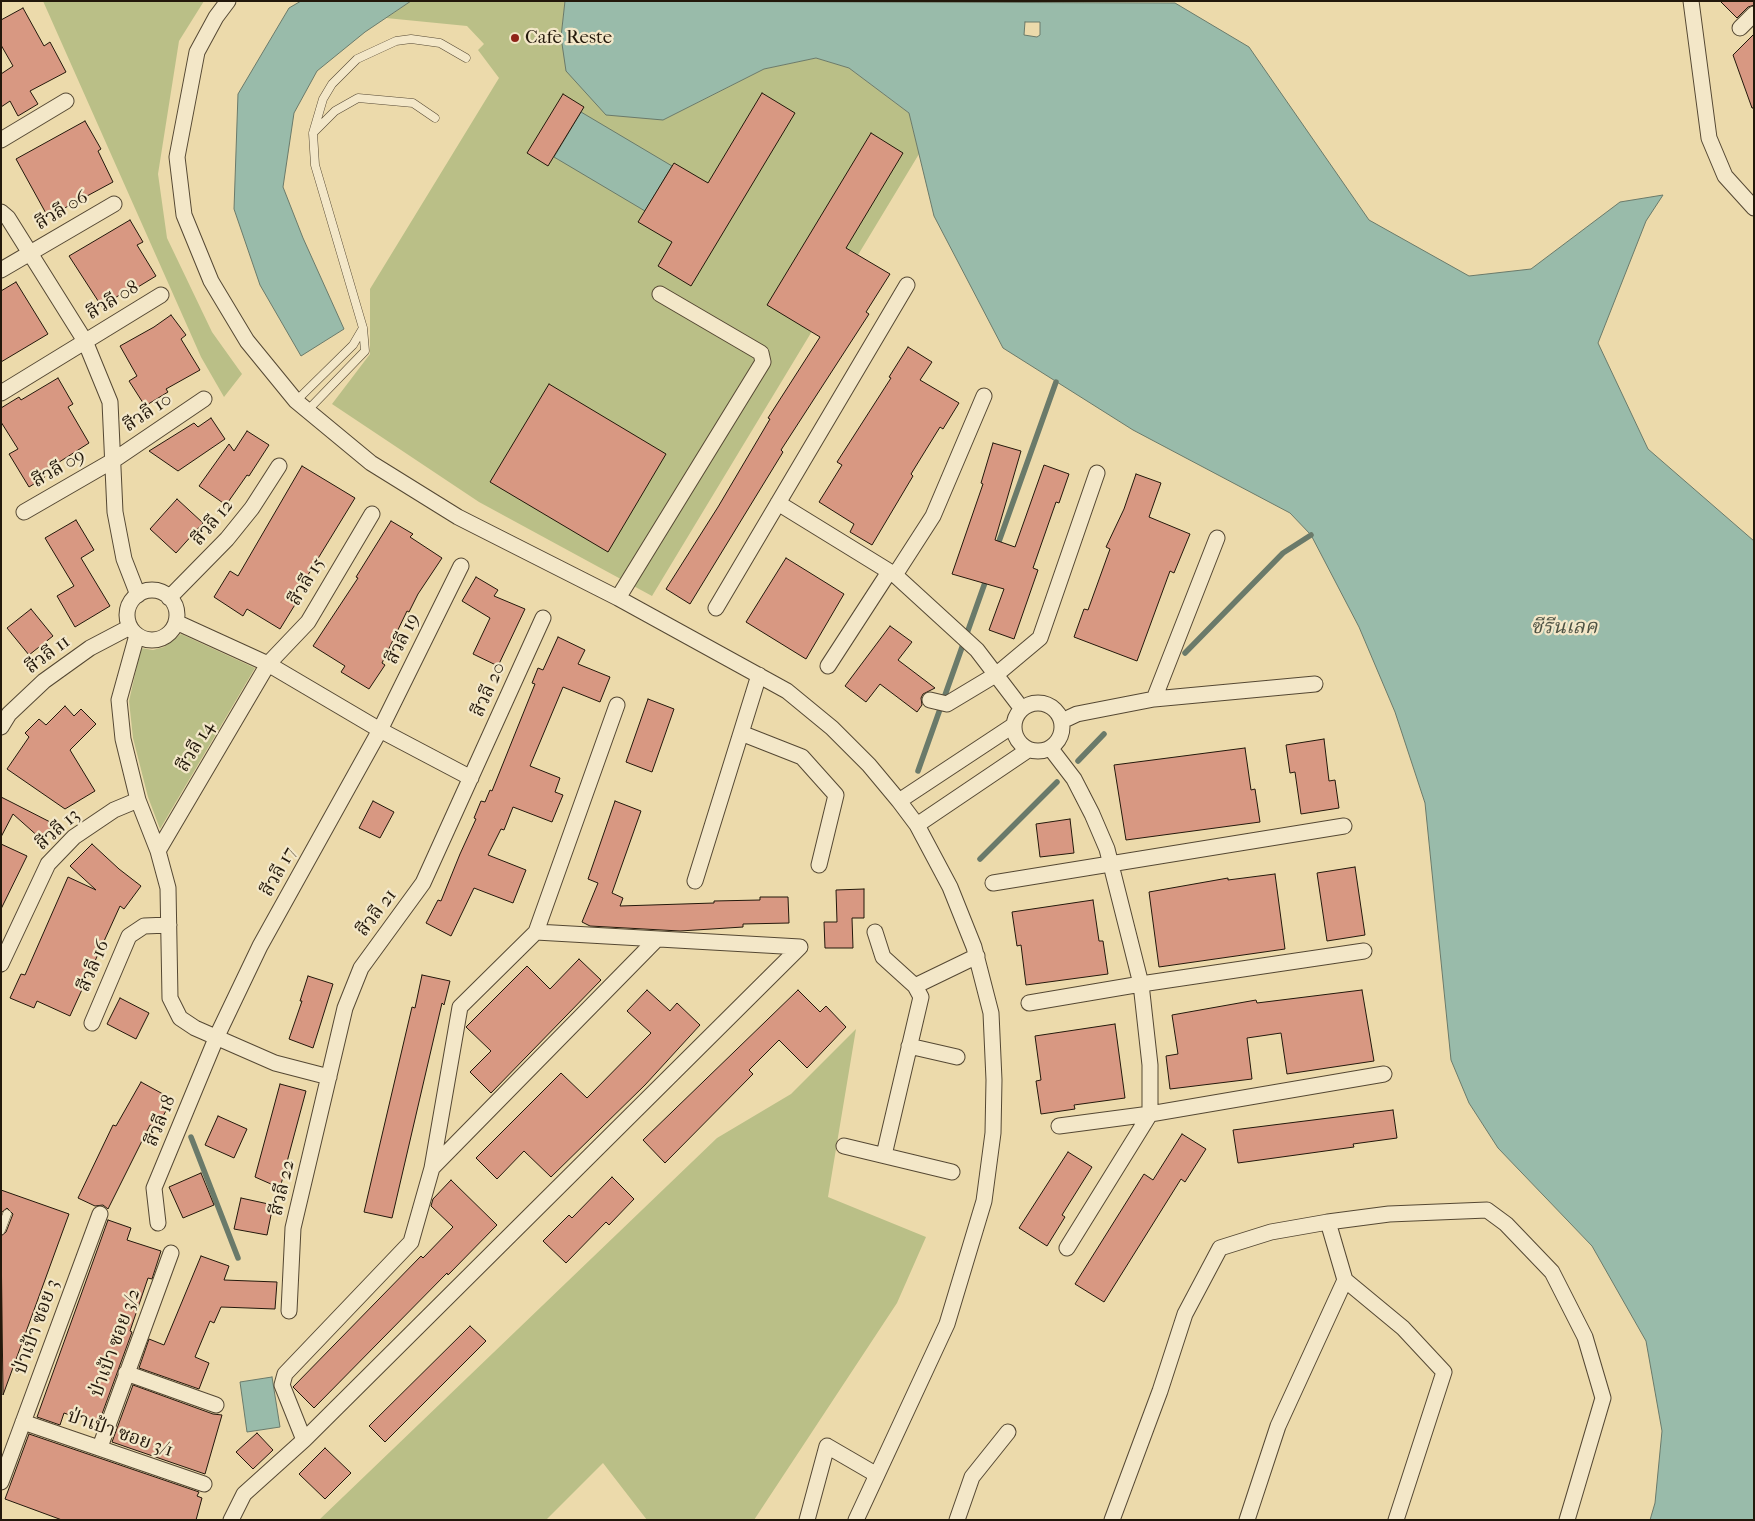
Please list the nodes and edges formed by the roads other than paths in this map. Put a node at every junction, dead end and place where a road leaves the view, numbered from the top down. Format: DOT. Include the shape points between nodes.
graph roads {
  1 [pos="228,1"];
  2 [pos="1691,1"];
  3 [pos="1754,14"];
  4 [pos="1740,28"];
  5 [pos="466,58"];
  6 [pos="66,101"];
  7 [pos="435,118"];
  8 [pos="313,132"];
  9 [pos="1,140"];
  10 [pos="114,204"];
  11 [pos="1754,208"];
  12 [pos="4,218"];
  13 [pos="31,253"];
  14 [pos="1,270"];
  15 [pos="907,285"];
  16 [pos="660,294"];
  17 [pos="161,295"];
  18 [pos="363,328"];
  19 [pos="85,341"];
  20 [pos="1,393"];
  21 [pos="984,396"];
  22 [pos="204,399"];
  23 [pos="301,406"];
  24 [pos="114,460"];
  25 [pos="280,466"];
  26 [pos="1097,474"];
  27 [pos="778,503"];
  28 [pos="24,512"];
  29 [pos="372,514"];
  30 [pos="1217,538"];
  31 [pos="461,566"];
  32 [pos="892,573"];
  33 [pos="138,595"];
  34 [pos="170,598"];
  35 [pos="618,598"];
  36 [pos="716,608"];
  37 [pos="543,618"];
  38 [pos="176,622"];
  39 [pos="133,631"];
  40 [pos="268,664"];
  41 [pos="828,666"];
  42 [pos="997,674"];
  43 [pos="759,675"];
  44 [pos="1315,684"];
  45 [pos="1150,699"];
  46 [pos="938,702"];
  47 [pos="617,705"];
  48 [pos="1022,709"];
  49 [pos="1062,721"];
  50 [pos="1014,725"];
  51 [pos="1,727"];
  52 [pos="380,730"];
  53 [pos="741,733"];
  54 [pos="1051,748"];
  55 [pos="1028,750"];
  56 [pos="471,778"];
  57 [pos="138,800"];
  58 [pos="899,801"];
  59 [pos="917,825"];
  60 [pos="1344,826"];
  61 [pos="158,850"];
  62 [pos="819,864"];
  63 [pos="1109,864"];
  64 [pos="695,881"];
  65 [pos="994,883"];
  66 [pos="168,925"];
  67 [pos="536,932"];
  68 [pos="875,932"];
  69 [pos="657,939"];
  70 [pos="1364,951"];
  71 [pos="977,956"];
  72 [pos="1,964"];
  73 [pos="1141,984"];
  74 [pos="915,986"];
  75 [pos="1029,1003"];
  76 [pos="92,1023"];
  77 [pos="217,1036"];
  78 [pos="909,1046"];
  79 [pos="957,1058"];
  80 [pos="1384,1074"];
  81 [pos="330,1077"];
  82 [pos="1150,1114"];
  83 [pos="1059,1126"];
  84 [pos="844,1146"];
  85 [pos="884,1155"];
  86 [pos="432,1168"];
  87 [pos="952,1172"];
  88 [pos="100,1214"];
  89 [pos="1328,1222"];
  90 [pos="158,1223"];
  91 [pos="1,1226"];
  92 [pos="1,1230"];
  93 [pos="1067,1248"];
  94 [pos="171,1253"];
  95 [pos="1345,1280"];
  96 [pos="289,1310"];
  97 [pos="126,1373"];
  98 [pos="216,1404"];
  99 [pos="23,1422"];
  100 [pos="1008,1432"];
  101 [pos="304,1440"];
  102 [pos="100,1447"];
  103 [pos="877,1475"];
  104 [pos="1,1482"];
  105 [pos="204,1484"];
  106 [pos="231,1520"];
  107 [pos="807,1520"];
  108 [pos="856,1520"];
  109 [pos="957,1520"];
  110 [pos="1112,1520"];
  111 [pos="1247,1520"];
  112 [pos="1396,1520"];
  113 [pos="1567,1520"];
  1 -- 23 [label="street" via="196,52 176,157 184,215 211,280 247,341"];
  2 -- 11 [label="street" via="1709,138 1725,176"];
  3 -- 4 [label="street"];
  5 -- 8 [label="lane" via="440,43 411,39 396,41 369,52 343,71 332,84 316,115"];
  6 -- 9 [label="street"];
  7 -- 8 [label="lane" via="413,102 358,98 335,110"];
  8 -- 18 [label="lane" via="315,165"];
  10 -- 13 [label="street, สีวลี 06"];
  12 -- 13 [label="street"];
  13 -- 14 [label="street, สีวลี 06"];
  13 -- 19 [label="street"];
  15 -- 27 [label="street"];
  16 -- 35 [label="street" via="761,353 763,362"];
  17 -- 19 [label="street, สีวลี 08"];
  18 -- 23 [label="lane" via="354,345"];
  18 -- 23 [label="lane" via="364,351"];
  19 -- 20 [label="street, สีวลี 08"];
  19 -- 24 [label="street" via="110,402"];
  21 -- 32 [label="street" via="933,516"];
  22 -- 24 [label="street, สีวลี 10"];
  23 -- 35 [label="street" via="371,464 458,518"];
  24 -- 28 [label="street, สีวลี 09"];
  24 -- 33 [label="street" via="115,512 124,559"];
  25 -- 34 [label="street, สีวลี 12" via="227,540"];
  26 -- 42 [label="street" via="1040,638"];
  27 -- 32 [label="street"];
  27 -- 36 [label="street"];
  29 -- 40 [label="street, สีวลี 15" via="308,622"];
  30 -- 45 [label="street"];
  31 -- 52 [label="street, สีวลี 19"];
  32 -- 41 [label="street"];
  32 -- 42 [label="street" via="965,639"];
  33 -- 34 [label="street" via="154,591"];
  33 -- 39 [label="street" via="131,600 128,610"];
  34 -- 38 [label="street" via="175,605"];
  35 -- 43 [label="street"];
  37 -- 56 [label="street, สีวลี 20"];
  38 -- 39 [label="street" via="172,630 161,638 144,639"];
  38 -- 40 [label="street"];
  39 -- 51 [label="street, สีวลี 11" via="90,648 44,681 9,714"];
  39 -- 57 [label="street" via="119,700 123,739"];
  40 -- 52 [label="street"];
  40 -- 61 [label="street, สีวลี 14"];
  42 -- 46 [label="street"];
  42 -- 48 [label="street"];
  43 -- 53 [label="street"];
  43 -- 58 [label="street" via="787,691 832,728"];
  44 -- 45 [label="street"];
  45 -- 49 [label="street" via="1077,714"];
  47 -- 67 [label="street"];
  48 -- 49 [label="street" via="1038,702 1046,704 1059,713"];
  48 -- 50 [label="street"];
  49 -- 54 [label="street" via="1061,737"];
  50 -- 55 [label="street" via="1017,739"];
  50 -- 58 [label="street"];
  52 -- 56 [label="street"];
  52 -- 77 [label="street, สีวลี 17" via="260,946"];
  53 -- 62 [label="street" via="802,758 836,795"];
  53 -- 64 [label="street"];
  54 -- 55 [label="street" via="1036,752"];
  54 -- 63 [label="street" via="1074,779 1092,814"];
  55 -- 59 [label="street"];
  56 -- 81 [label="street, สีวลี 21" via="423,883 361,968 345,1008"];
  57 -- 61 [label="street"];
  57 -- 72 [label="street, สีวลี 13" via="114,810 74,837 48,864"];
  58 -- 59 [label="street"];
  59 -- 71 [label="street" via="950,888"];
  60 -- 63 [label="street"];
  61 -- 66 [label="street" via="168,888"];
  63 -- 65 [label="street"];
  63 -- 73 [label="street"];
  66 -- 76 [label="street, สีวลี 16" via="144,926 129,936"];
  66 -- 77 [label="street" via="170,998 180,1018"];
  67 -- 69 [label="street"];
  67 -- 86 [label="street" via="460,1008"];
  68 -- 74 [label="street" via="883,957"];
  69 -- 86 [label="street"];
  69 -- 101 [label="street" via="800,947"];
  70 -- 73 [label="street"];
  71 -- 74 [label="street"];
  71 -- 103 [label="street" via="991,1013 994,1080 993,1133 984,1201 947,1324"];
  73 -- 75 [label="street"];
  73 -- 82 [label="street" via="1150,1065"];
  74 -- 78 [label="street" via="920,997"];
  77 -- 81 [label="street" via="275,1063"];
  77 -- 90 [label="street, สีวลี 18" via="154,1188"];
  78 -- 79 [label="street"];
  78 -- 85 [label="street"];
  80 -- 82 [label="street"];
  81 -- 96 [label="street, สีวลี 22" via="294,1228"];
  82 -- 83 [label="street"];
  82 -- 93 [label="street"];
  84 -- 85 [label="street"];
  85 -- 87 [label="street"];
  86 -- 101 [label="street" via="411,1242 284,1374 282,1385"];
  88 -- 99 [label="street, ป่าเป้า ซอย 3"];
  89 -- 95 [label="street"];
  89 -- 110 [label="street" via="1271,1232 1220,1248 1184,1314 1160,1391"];
  89 -- 113 [label="street" via="1389,1214 1487,1210 1506,1224 1552,1272 1585,1337 1603,1398"];
  91 -- 92 [label="lane" via="7,1214"];
  94 -- 97 [label="street, ป่าเป้า ซอย 3/2"];
  95 -- 111 [label="street" via="1278,1426"];
  95 -- 112 [label="street" via="1403,1328 1444,1372"];
  97 -- 98 [label="street"];
  97 -- 102 [label="street, ป่าเป้า ซอย 3/2"];
  99 -- 102 [label="street, ป่าเป้า ซอย 3/1"];
  99 -- 104 [label="street, ป่าเป้า ซอย 3"];
  100 -- 109 [label="street" via="972,1477"];
  101 -- 106 [label="street" via="244,1494"];
  102 -- 105 [label="street, ป่าเป้า ซอย 3/1"];
  103 -- 107 [label="street" via="827,1446"];
  103 -- 108 [label="street"];
}
